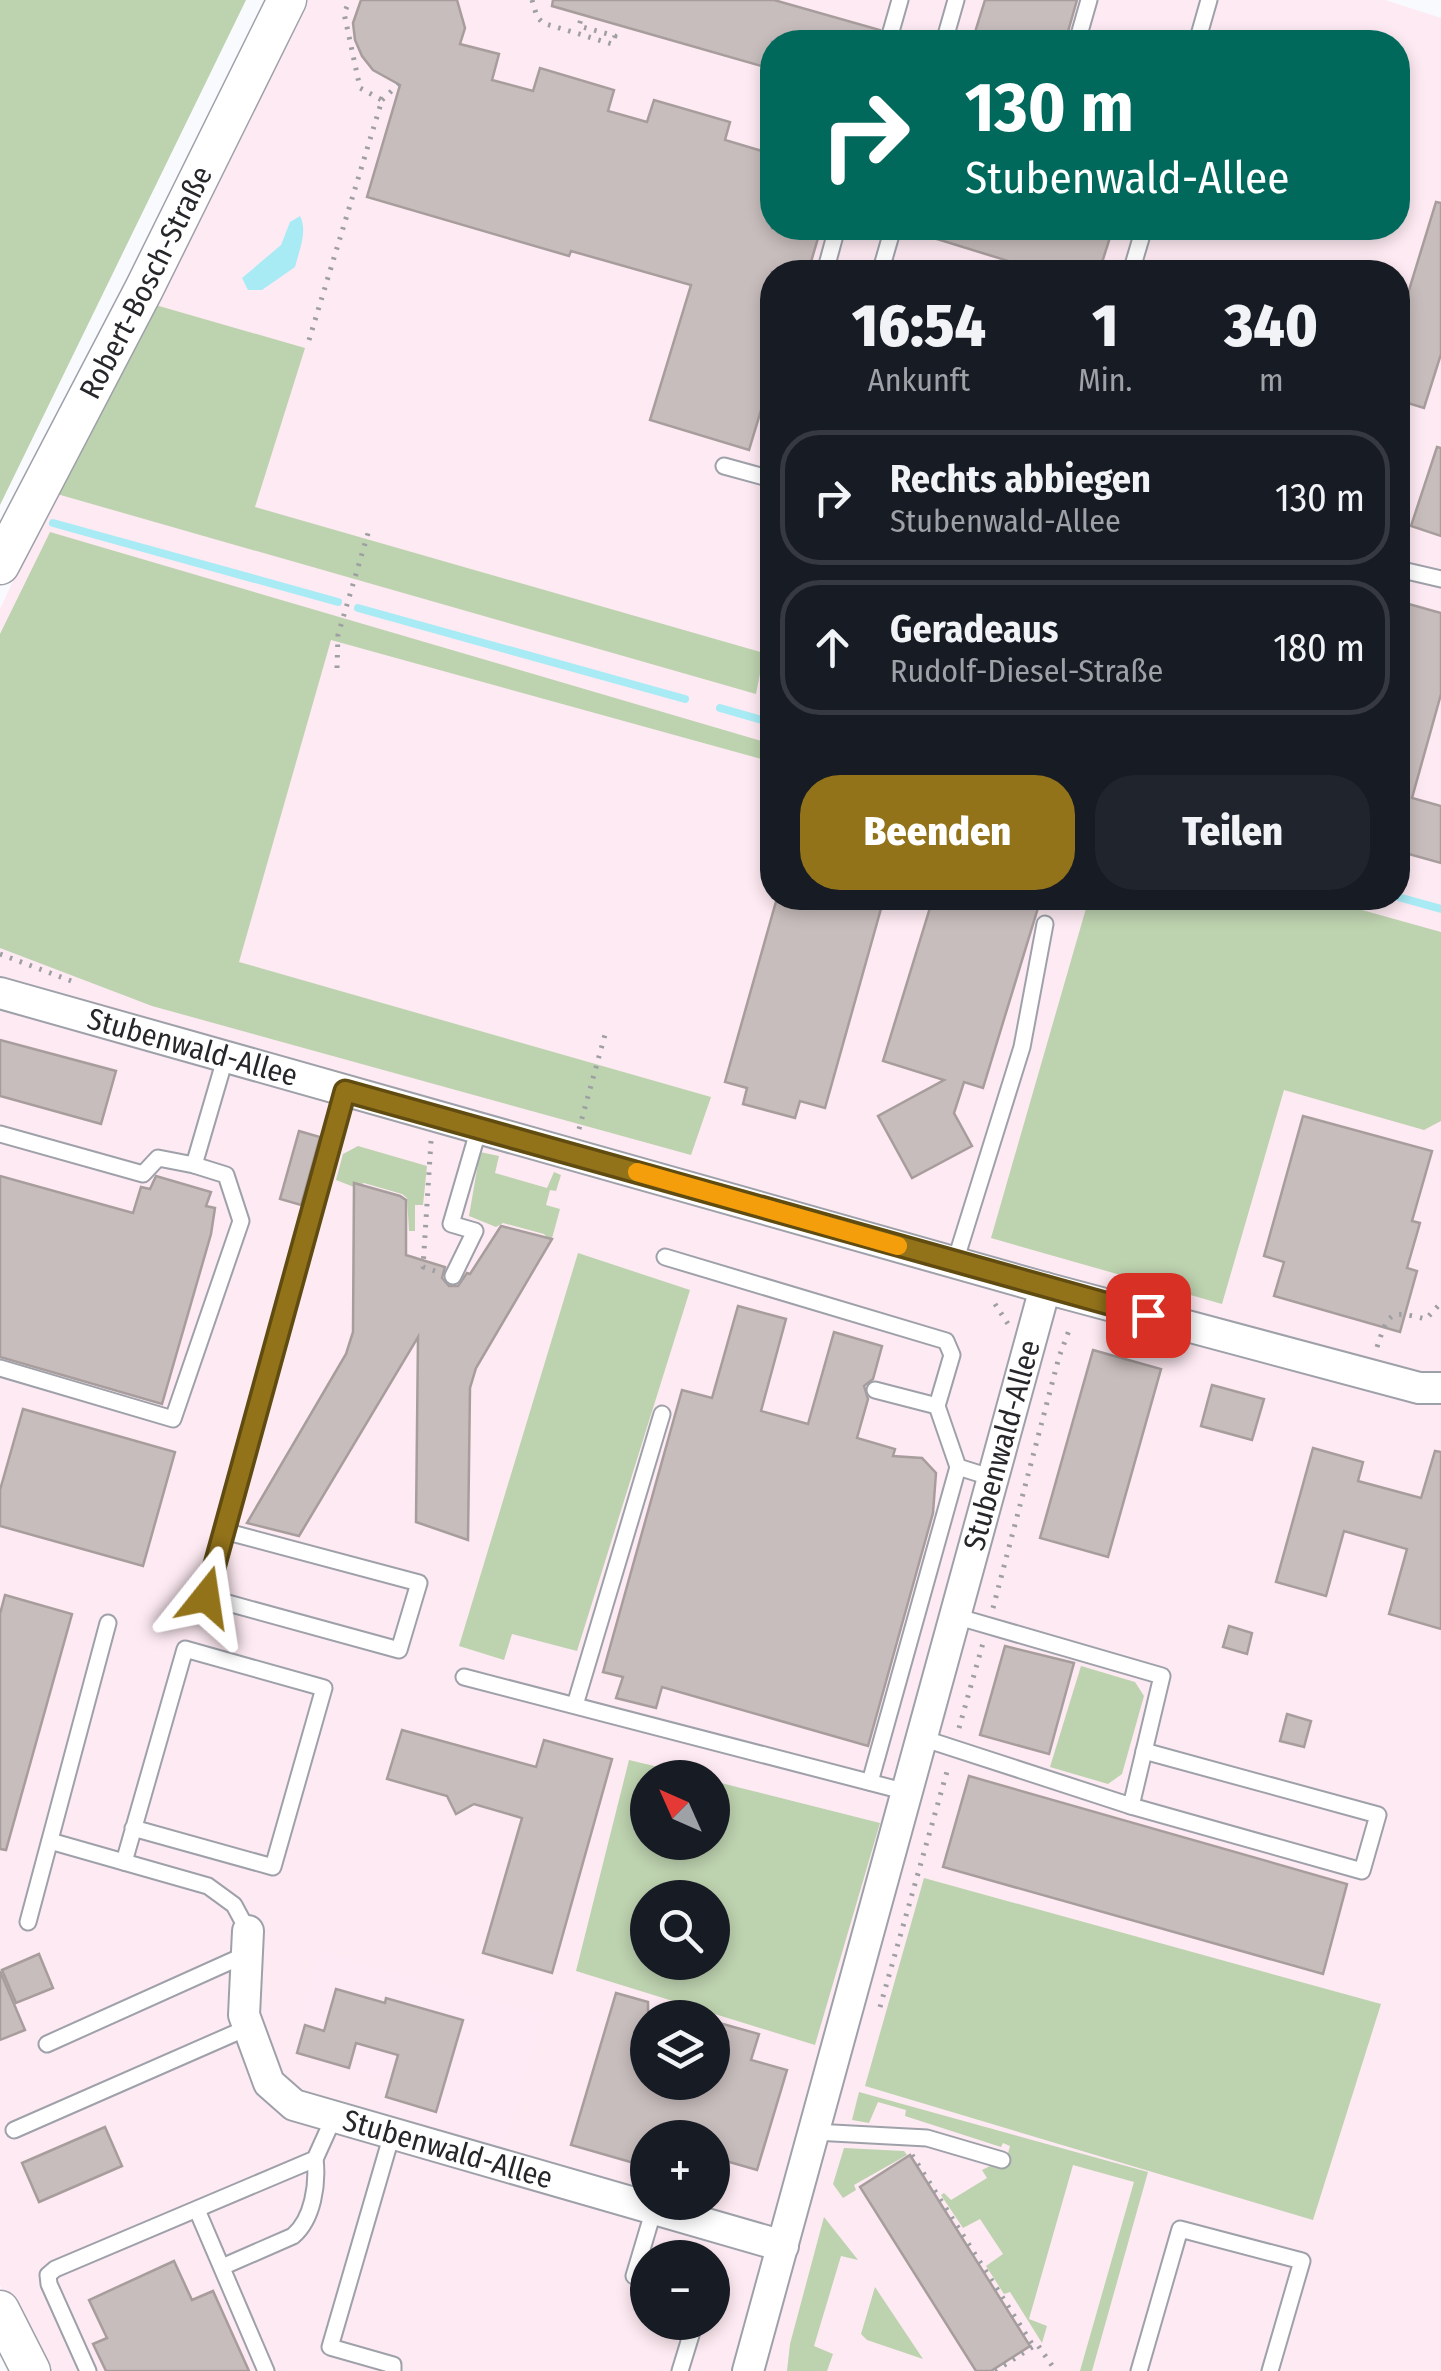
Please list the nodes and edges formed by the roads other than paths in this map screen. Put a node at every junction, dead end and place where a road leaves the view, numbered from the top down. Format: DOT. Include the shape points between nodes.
graph roads {
  1 [pos="287,0"];
  2 [pos="900,0"];
  3 [pos="956,0"];
  4 [pos="1089,0"];
  5 [pos="1209,0"];
  6 [pos="891,30"];
  7 [pos="947,30"];
  8 [pos="1080,30"];
  9 [pos="1200,30"];
  10 [pos="724,466"];
  11 [pos="760,476"];
  12 [pos="0,565"];
  13 [pos="1410,572"];
  14 [pos="1441,579"];
  15 [pos="1045,924"];
  16 [pos="0,993"];
  17 [pos="225,1059"];
  18 [pos="345,1091"];
  19 [pos="0,1134"];
  20 [pos="477,1137"];
  21 [pos="194,1165"];
  22 [pos="665,1256"];
  23 [pos="956,1262"];
  24 [pos="453,1276"];
  25 [pos="1045,1288"];
  26 [pos="0,1368"];
  27 [pos="1441,1388"];
  28 [pos="875,1390"];
  29 [pos="937,1406"];
  30 [pos="662,1414"];
  31 [pos="958,1466"];
  32 [pos="993,1478"];
  33 [pos="224,1530"];
  34 [pos="955,1616"];
  35 [pos="108,1623"];
  36 [pos="464,1676"];
  37 [pos="575,1706"];
  38 [pos="922,1738"];
  39 [pos="1144,1751"];
  40 [pos="870,1782"];
  41 [pos="907,1792"];
  42 [pos="1131,1806"];
  43 [pos="133,1828"];
  44 [pos="50,1841"];
  45 [pos="124,1862"];
  46 [pos="28,1922"];
  47 [pos="248,1943"];
  48 [pos="248,2027"];
  49 [pos="47,2044"];
  50 [pos="334,2117"];
  51 [pos="14,2130"];
  52 [pos="814,2132"];
  53 [pos="392,2134"];
  54 [pos="314,2159"];
  55 [pos="1002,2160"];
  56 [pos="630,2202"];
  57 [pos="196,2210"];
  58 [pos="692,2220"];
  59 [pos="783,2246"];
  60 [pos="222,2267"];
  61 [pos="0,2310"];
  62 [pos="689,2340"];
  63 [pos="31,2371"];
  64 [pos="88,2371"];
  65 [pos="266,2371"];
  66 [pos="393,2371"];
  67 [pos="680,2371"];
  68 [pos="748,2371"];
  69 [pos="1139,2371"];
  70 [pos="1270,2371"];
  1 -- 12 [label="street, Robert-Bosch-Straße"];
  2 -- 6 [label="lane"];
  3 -- 7 [label="lane"];
  4 -- 8 [label="lane"];
  5 -- 9 [label="lane"];
  10 -- 11 [label="lane"];
  13 -- 14 [label="lane"];
  15 -- 23 [label="lane" via="1022,1046"];
  16 -- 17 [label="street, Stubenwald-Allee"];
  17 -- 18 [label="street, Stubenwald-Allee"];
  17 -- 21 [label="lane"];
  18 -- 20 [label="street, Stubenwald-Allee"];
  18 -- 33 [label="lane"];
  19 -- 21 [label="lane" via="143,1174 158,1158"];
  20 -- 23 [label="street, Stubenwald-Allee" via="572,1154"];
  20 -- 24 [label="lane" via="451,1224 475,1232"];
  21 -- 26 [label="lane" via="226,1175 240,1222 174,1419"];
  22 -- 29 [label="lane" via="946,1341 952,1355"];
  23 -- 25 [label="street, Stubenwald-Allee"];
  25 -- 27 [label="street" via="1418,1388"];
  25 -- 32 [label="street, Stubenwald-Allee"];
  28 -- 29 [label="lane"];
  29 -- 31 [label="lane"];
  30 -- 37 [label="lane"];
  31 -- 32 [label="lane"];
  31 -- 40 [label="lane"];
  32 -- 34 [label="street, Stubenwald-Allee"];
  33 -- 33 [label="lane" via="206,1597 399,1650 419,1583"];
  34 -- 38 [label="street, Stubenwald-Allee"];
  34 -- 39 [label="lane" via="1162,1676"];
  35 -- 44 [label="lane"];
  36 -- 37 [label="lane"];
  37 -- 40 [label="lane"];
  38 -- 41 [label="street, Stubenwald-Allee"];
  38 -- 42 [label="lane"];
  39 -- 42 [label="lane"];
  39 -- 42 [label="lane" via="1378,1815 1362,1871"];
  40 -- 41 [label="lane"];
  41 -- 52 [label="street, Stubenwald-Allee"];
  43 -- 43 [label="lane" via="184,1649 324,1688 273,1868"];
  43 -- 45 [label="lane"];
  44 -- 45 [label="lane"];
  44 -- 46 [label="lane"];
  45 -- 47 [label="lane" via="225,1896"];
  47 -- 48 [label="street, Stubenwald-Allee"];
  47 -- 49 [label="lane"];
  48 -- 50 [label="street, Stubenwald-Allee" via="269,2083 294,2106"];
  48 -- 51 [label="lane"];
  50 -- 53 [label="street, Stubenwald-Allee"];
  50 -- 54 [label="lane"];
  52 -- 55 [label="lane" via="927,2138"];
  52 -- 59 [label="street, Stubenwald-Allee"];
  53 -- 56 [label="street, Stubenwald-Allee"];
  53 -- 66 [label="lane" via="330,2347"];
  54 -- 57 [label="lane"];
  54 -- 60 [label="lane" via="317,2175 301,2229"];
  57 -- 60 [label="lane"];
  57 -- 64 [label="lane" via="48,2275"];
  58 -- 59 [label="street, Stubenwald-Allee"];
  59 -- 68 [label="street, Stubenwald-Allee"];
  60 -- 65 [label="lane"];
  61 -- 63 [label="street"];
  62 -- 67 [label="lane"];
  69 -- 70 [label="lane" via="1180,2229 1302,2261"];
}
